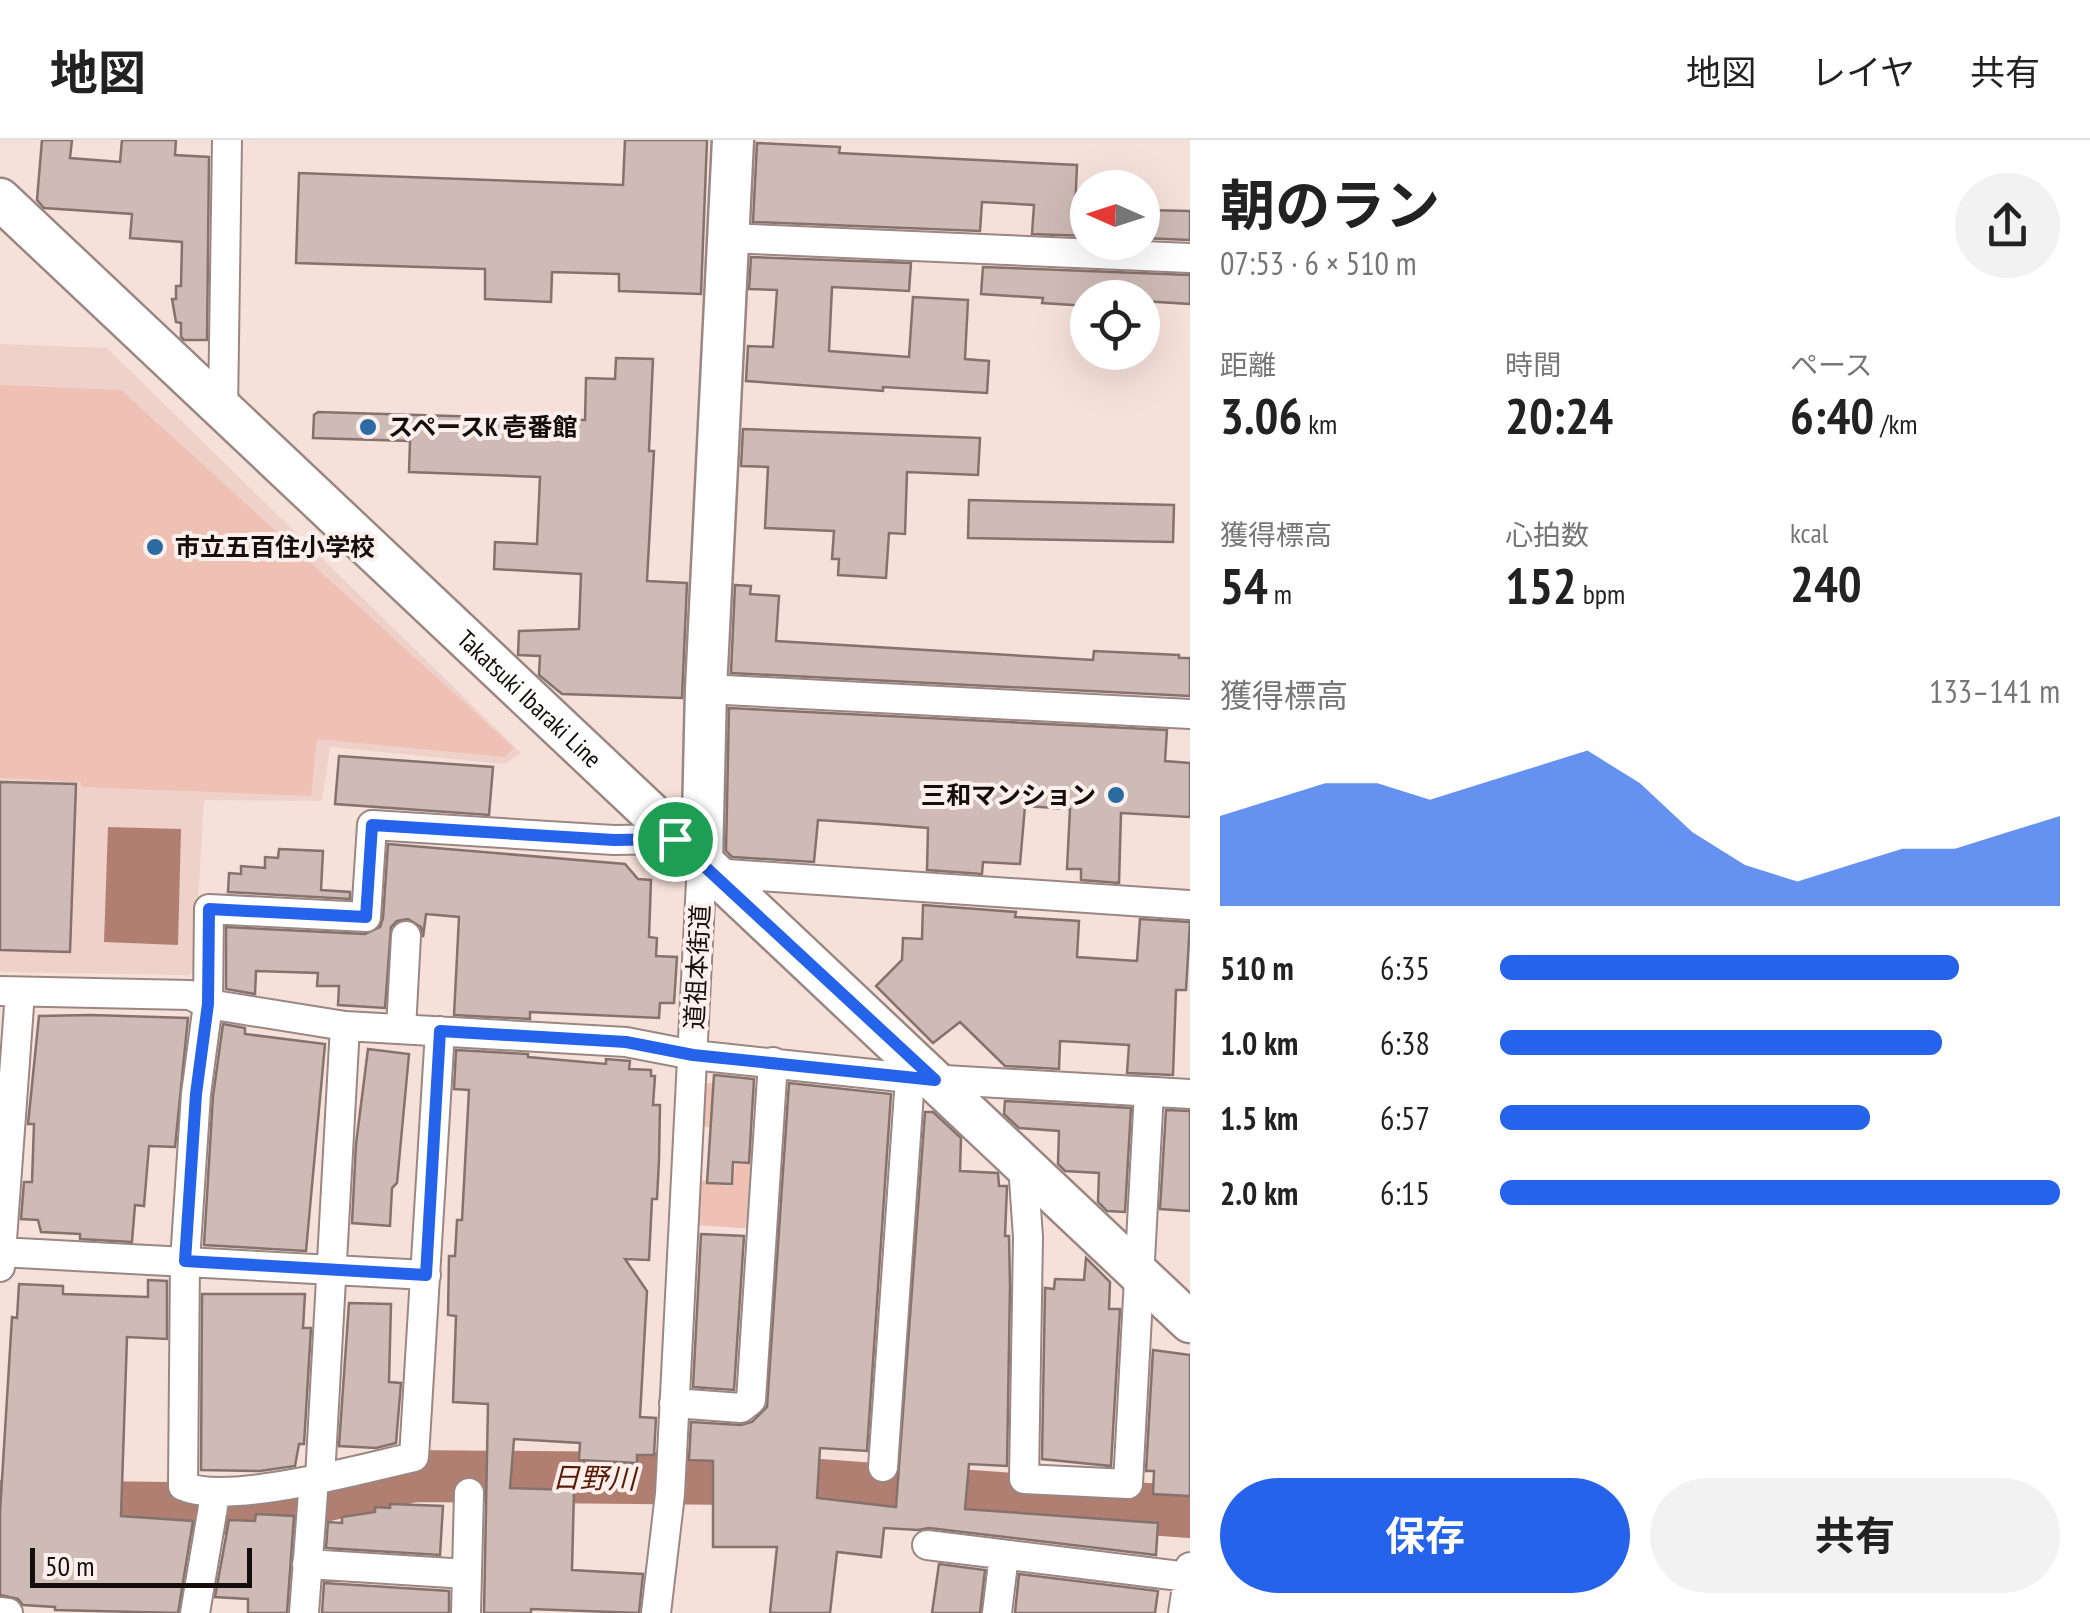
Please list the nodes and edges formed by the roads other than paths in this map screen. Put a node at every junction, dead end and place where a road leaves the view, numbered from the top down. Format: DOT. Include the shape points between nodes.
graph roads {
  1 [pos="227,140"];
  2 [pos="733,140"];
  3 [pos="0,198"];
  4 [pos="728,238"];
  5 [pos="1190,258"];
  6 [pos="223,410"];
  7 [pos="706,690"];
  8 [pos="1190,714"];
  9 [pos="697,858"];
  10 [pos="1190,905"];
  11 [pos="406,936"];
  12 [pos="10,992"];
  13 [pos="208,1004"];
  14 [pos="345,1026"];
  15 [pos="401,1029"];
  16 [pos="440,1031"];
  17 [pos="693,1055"];
  18 [pos="773,1062"];
  19 [pos="923,1079"];
  20 [pos="1148,1092"];
  21 [pos="1190,1094"];
  22 [pos="1024,1166"];
  23 [pos="0,1257"];
  24 [pos="185,1261"];
  25 [pos="332,1271"];
  26 [pos="426,1275"];
  27 [pos="1140,1275"];
  28 [pos="1190,1322"];
  29 [pos="674,1403"];
  30 [pos="883,1468"];
  31 [pos="317,1478"];
  32 [pos="470,1493"];
  33 [pos="213,1508"];
  34 [pos="927,1545"];
  35 [pos="1004,1555"];
  36 [pos="308,1564"];
  37 [pos="1189,1572"];
  38 [pos="467,1574"];
  39 [pos="0,1612"];
  40 [pos="8,1613"];
  41 [pos="194,1613"];
  42 [pos="304,1613"];
  43 [pos="466,1613"];
  44 [pos="656,1613"];
  45 [pos="997,1613"];
  46 [pos="1183,1613"];
  1 -- 6 [label="street"];
  2 -- 4 [label="main road, 道祖本街道"];
  3 -- 6 [label="main road, Takatsuki Ibaraki Line"];
  4 -- 5 [label="street"];
  4 -- 7 [label="main road, 道祖本街道"];
  6 -- 9 [label="main road, Takatsuki Ibaraki Line"];
  7 -- 8 [label="street"];
  7 -- 9 [label="main road, 道祖本街道"];
  9 -- 10 [label="street"];
  9 -- 13 [label="street" via="614,840 372,825 366,917 209,909"];
  9 -- 17 [label="street, 道祖本街道"];
  9 -- 19 [label="main road, Takatsuki Ibaraki Line"];
  11 -- 15 [label="street"];
  12 -- 13 [label="street" via="190,994"];
  12 -- 23 [label="street"];
  13 -- 14 [label="street"];
  13 -- 24 [label="street"];
  14 -- 15 [label="street"];
  14 -- 25 [label="street"];
  15 -- 16 [label="street"];
  16 -- 17 [label="street" via="626,1042"];
  16 -- 26 [label="street"];
  17 -- 18 [label="street"];
  17 -- 29 [label="street, 道祖本街道"];
  18 -- 19 [label="street"];
  18 -- 29 [label="street" via="751,1400 740,1408"];
  19 -- 20 [label="street"];
  19 -- 22 [label="main road, Takatsuki Ibaraki Line"];
  19 -- 30 [label="street"];
  20 -- 21 [label="street"];
  20 -- 27 [label="street"];
  22 -- 27 [label="main road, Takatsuki Ibaraki Line"];
  22 -- 27 [label="street" via="1024,1479 1128,1484"];
  23 -- 24 [label="street"];
  24 -- 25 [label="street"];
  24 -- 33 [label="street" via="183,1486"];
  25 -- 26 [label="street"];
  25 -- 31 [label="street"];
  26 -- 31 [label="street" via="414,1458"];
  27 -- 28 [label="main road, Takatsuki Ibaraki Line"];
  29 -- 44 [label="street, 道祖本街道"];
  31 -- 33 [label="street"];
  31 -- 36 [label="street"];
  32 -- 38 [label="street"];
  33 -- 41 [label="street"];
  34 -- 35 [label="street"];
  35 -- 37 [label="street"];
  35 -- 45 [label="street"];
  36 -- 38 [label="street"];
  36 -- 42 [label="street"];
  37 -- 46 [label="street"];
  38 -- 43 [label="street"];
  39 -- 40 [label="street"];
}
